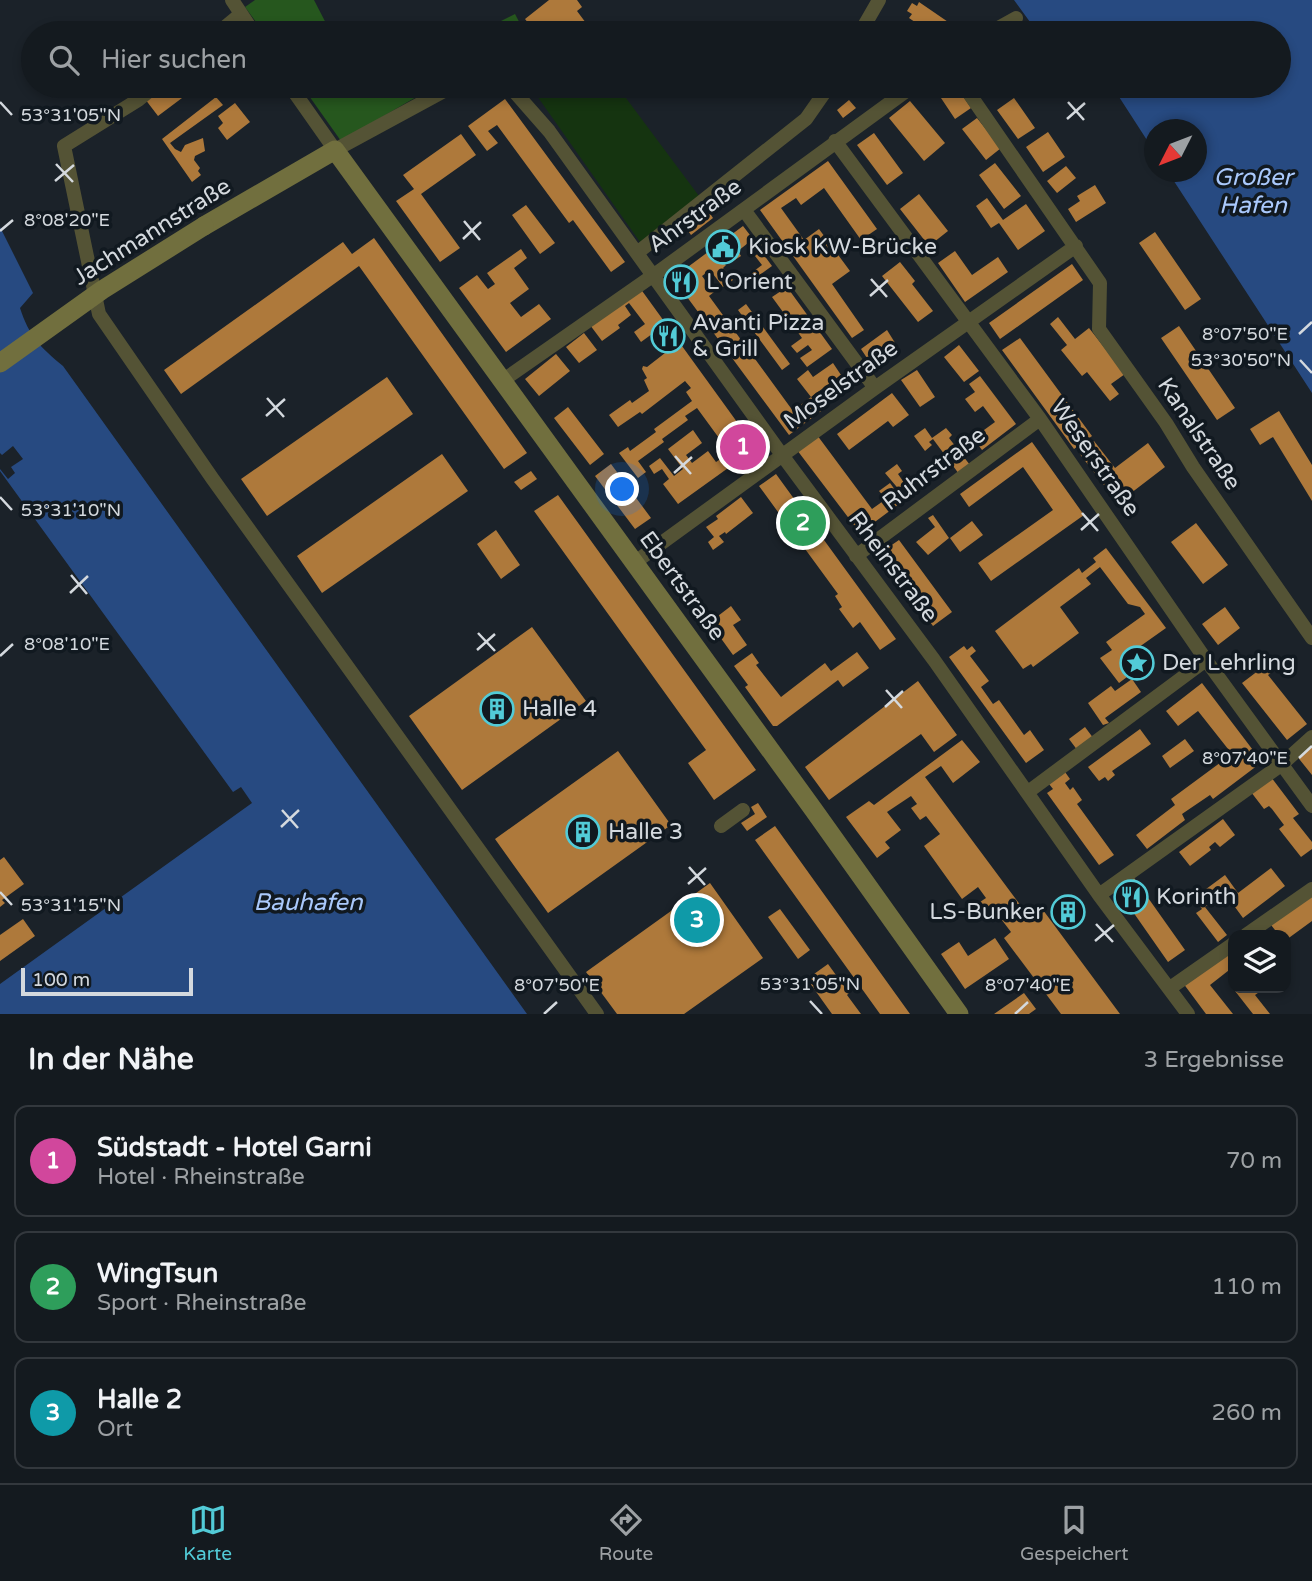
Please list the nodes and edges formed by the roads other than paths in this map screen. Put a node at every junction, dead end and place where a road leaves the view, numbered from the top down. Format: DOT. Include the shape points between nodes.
graph roads {
  1 [pos="232,0"];
  2 [pos="879,0"];
  3 [pos="241,14"];
  4 [pos="1016,18"];
  5 [pos="233,21"];
  6 [pos="246,21"];
  7 [pos="867,21"];
  8 [pos="1011,21"];
  9 [pos="140,98"];
  10 [pos="298,98"];
  11 [pos="431,98"];
  12 [pos="520,98"];
  13 [pos="820,98"];
  14 [pos="897,98"];
  15 [pos="972,98"];
  16 [pos="835,141"];
  17 [pos="335,150"];
  18 [pos="744,210"];
  19 [pos="1076,246"];
  20 [pos="636,253"];
  21 [pos="653,275"];
  22 [pos="968,323"];
  23 [pos="0,363"];
  24 [pos="502,381"];
  25 [pos="875,387"];
  26 [pos="1040,419"];
  27 [pos="782,455"];
  28 [pos="856,556"];
  29 [pos="634,563"];
  30 [pos="1312,638"];
  31 [pos="1206,660"];
  32 [pos="1312,737"];
  33 [pos="1281,765"];
  34 [pos="1028,792"];
  35 [pos="1312,806"];
  36 [pos="743,810"];
  37 [pos="722,826"];
  38 [pos="1312,889"];
  39 [pos="1099,894"];
  40 [pos="1253,930"];
  41 [pos="1228,947"];
  42 [pos="1170,988"];
  43 [pos="597,1014"];
  44 [pos="958,1014"];
  45 [pos="1188,1014"];
  1 -- 3 [label="street"];
  2 -- 7 [label="street"];
  3 -- 5 [label="street"];
  3 -- 6 [label="street"];
  4 -- 8 [label="street"];
  9 -- 43 [label="street" via="64,146 99,314 219,489"];
  10 -- 17 [label="street, Ebertstraße"];
  11 -- 17 [label="street"];
  12 -- 20 [label="street, Rheinstraße"];
  13 -- 20 [label="street" via="806,119"];
  14 -- 16 [label="street, Ahrstraße"];
  15 -- 19 [label="street, Kanalstraße"];
  16 -- 18 [label="street, Ahrstraße"];
  16 -- 22 [label="street, Weserstraße"];
  17 -- 23 [label="street, Jachmannstraße, bridge" via="102,290"];
  17 -- 24 [label="street, Ebertstraße"];
  18 -- 21 [label="street, Ahrstraße"];
  18 -- 25 [label="street"];
  19 -- 22 [label="street, Moselstraße"];
  19 -- 30 [label="street, Kanalstraße" via="1100,283 1099,330"];
  20 -- 21 [label="street, Rheinstraße"];
  21 -- 24 [label="street, Ahrstraße"];
  21 -- 27 [label="street, Rheinstraße"];
  22 -- 25 [label="street, Moselstraße"];
  22 -- 26 [label="street, Weserstraße"];
  24 -- 29 [label="street, Ebertstraße"];
  25 -- 27 [label="street, Moselstraße"];
  26 -- 28 [label="street, Ruhrstraße"];
  26 -- 31 [label="street, Weserstraße"];
  27 -- 28 [label="street, Rheinstraße"];
  27 -- 29 [label="street, Moselstraße"];
  28 -- 34 [label="street, Rheinstraße"];
  29 -- 44 [label="street, Ebertstraße"];
  31 -- 33 [label="street, Weserstraße"];
  31 -- 34 [label="street"];
  32 -- 33 [label="street"];
  33 -- 35 [label="street, Weserstraße"];
  33 -- 39 [label="street"];
  34 -- 39 [label="street, Rheinstraße"];
  36 -- 37 [label="street"];
  38 -- 40 [label="street"];
  39 -- 42 [label="street, Rheinstraße"];
  41 -- 42 [label="street"];
  42 -- 45 [label="street, Rheinstraße"];
}
